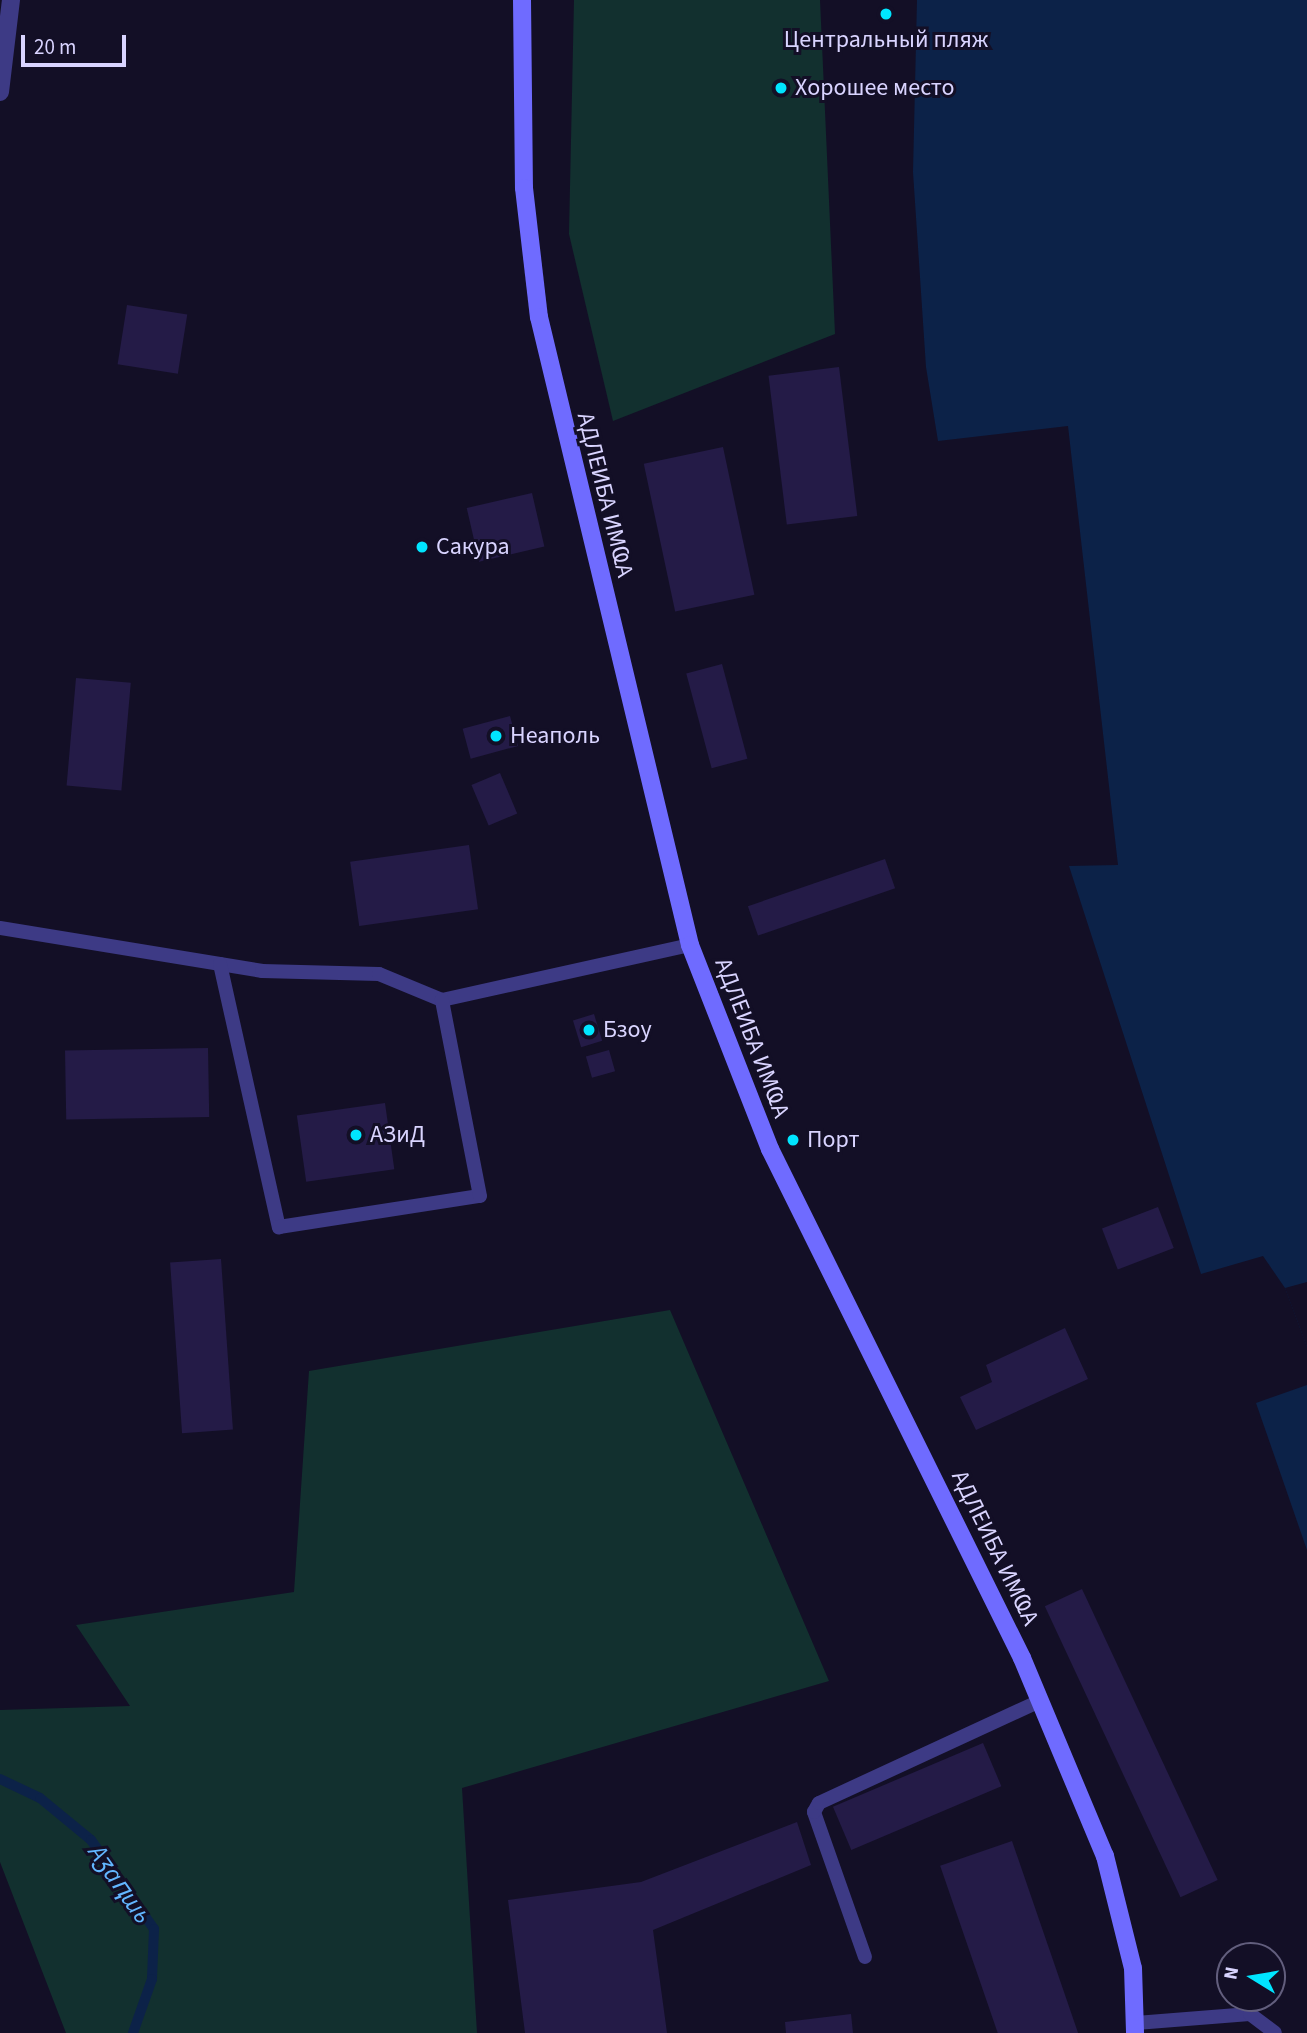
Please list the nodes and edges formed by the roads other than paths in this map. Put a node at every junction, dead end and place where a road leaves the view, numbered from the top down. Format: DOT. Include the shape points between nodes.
graph roads {
  1 [pos="11,0"];
  2 [pos="522,0"];
  3 [pos="0,92"];
  4 [pos="0,928"];
  5 [pos="690,945"];
  6 [pos="220,964"];
  7 [pos="442,1000"];
  8 [pos="1040,1700"];
  9 [pos="865,1956"];
  10 [pos="1135,2028"];
  11 [pos="1275,2033"];
  1 -- 3 [label="street"];
  2 -- 5 [label="main road, АДЛЕИБА ИМҨА" via="524,188 539,317"];
  4 -- 6 [label="lane"];
  5 -- 7 [label="lane"];
  5 -- 8 [label="main road, АДЛЕИБА ИМҨА" via="769,1149"];
  6 -- 7 [label="lane" via="379,974"];
  6 -- 7 [label="lane" via="279,1227 480,1196"];
  8 -- 9 [label="lane" via="819,1802 814,1812"];
  8 -- 10 [label="main road, АДЛЕИБА ИМҨА" via="1120,1905"];
  10 -- 11 [label="lane" via="1250,2014"];
}
